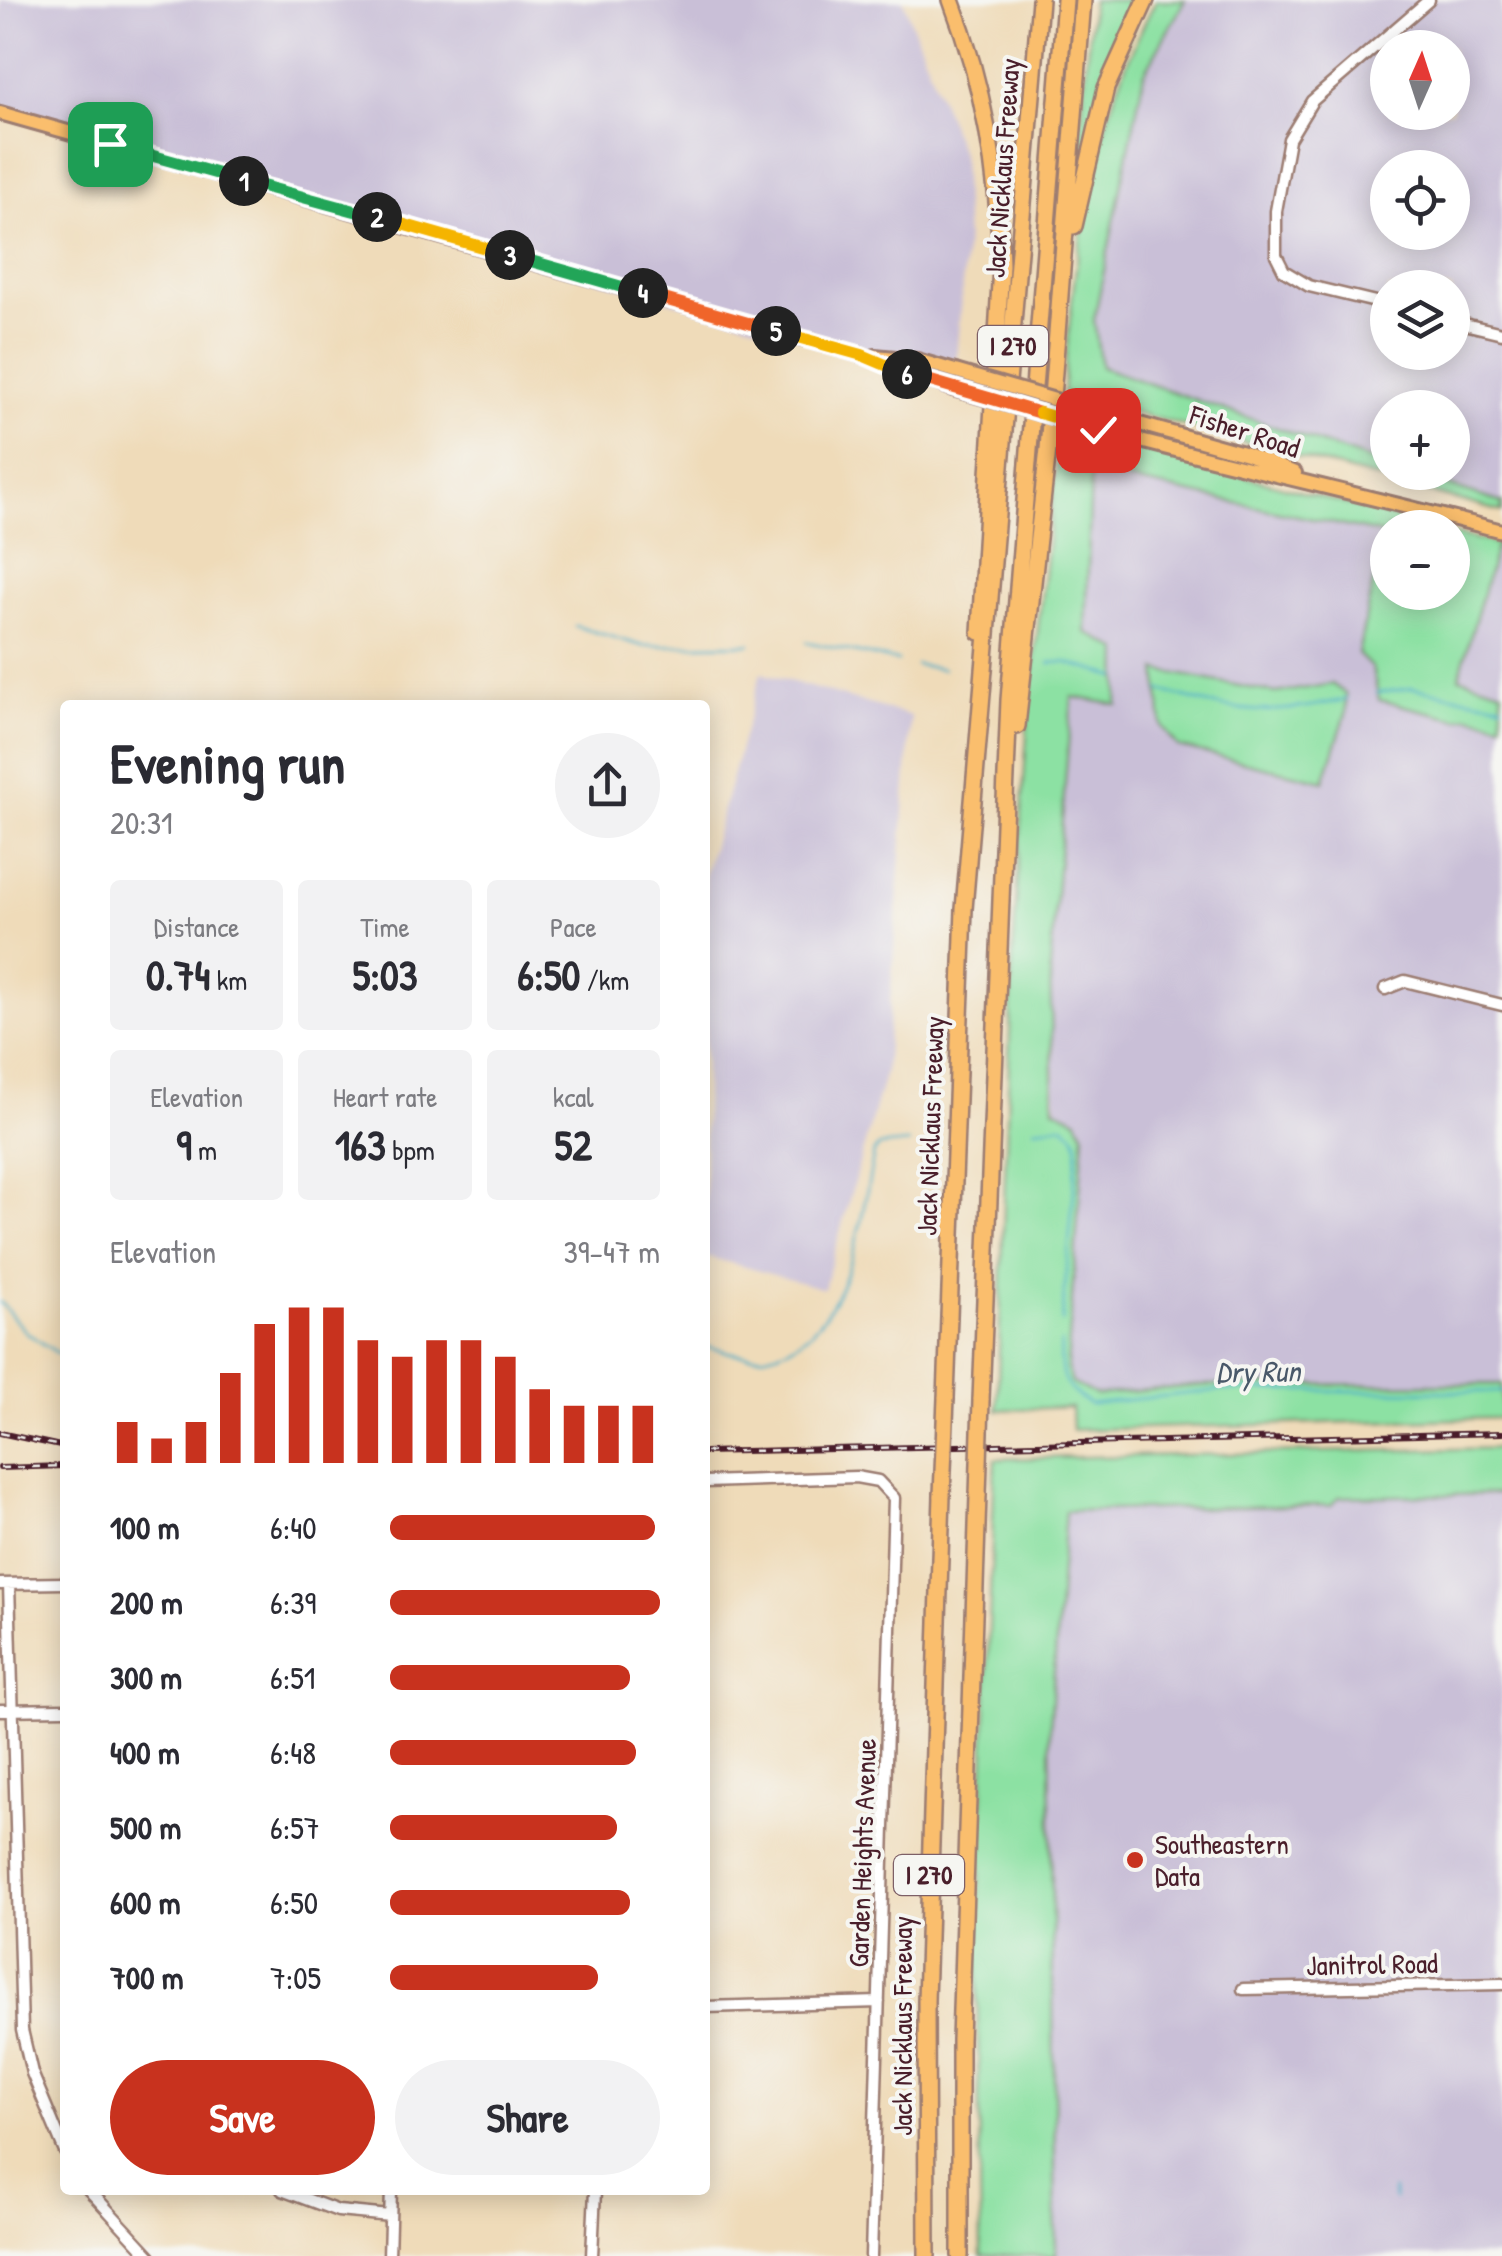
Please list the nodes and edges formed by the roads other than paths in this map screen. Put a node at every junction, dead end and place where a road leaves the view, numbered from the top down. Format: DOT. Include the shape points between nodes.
graph roads {
  1 [pos="1040,0"];
  2 [pos="1065,0"];
  3 [pos="1083,0"];
  4 [pos="1146,0"];
  5 [pos="1430,0"];
  6 [pos="951,1"];
  7 [pos="0,113"];
  8 [pos="1060,298"];
  9 [pos="1370,301"];
  10 [pos="1470,325"];
  11 [pos="1502,333"];
  12 [pos="862,355"];
  13 [pos="1321,484"];
  14 [pos="1502,531"];
  15 [pos="979,691"];
  16 [pos="1004,829"];
  17 [pos="1384,989"];
  18 [pos="1502,1005"];
  19 [pos="710,1482"];
  20 [pos="60,1583"];
  21 [pos="5,1584"];
  22 [pos="60,1709"];
  23 [pos="6,1710"];
  24 [pos="1502,1984"];
  25 [pos="1243,1988"];
  26 [pos="879,2002"];
  27 [pos="710,2006"];
  28 [pos="60,2140"];
  29 [pos="94,2195"];
  30 [pos="296,2195"];
  31 [pos="391,2195"];
  32 [pos="594,2195"];
  33 [pos="390,2216"];
  34 [pos="150,2256"];
  35 [pos="388,2256"];
  36 [pos="592,2256"];
  37 [pos="871,2256"];
  38 [pos="927,2256"];
  39 [pos="964,2256"];
  1 -- 15 [label="highway, Jack Nicklaus Freeway / I 270" via="994,580"];
  2 -- 16 [label="highway, Jack Nicklaus Freeway / I 270"];
  3 -- 8 [label="highway"];
  4 -- 8 [label="highway" via="1106,88"];
  5 -- 9 [label="street" via="1312,101 1289,139 1276,210 1276,255 1284,270 1309,286"];
  6 -- 15 [label="highway" via="990,132 1000,216"];
  7 -- 12 [label="main road, Fisher Road"];
  8 -- 16 [label="highway"];
  10 -- 11 [label="street"];
  12 -- 13 [label="main road, Fisher Road, bridge" via="1091,428"];
  12 -- 13 [label="main road, Fisher Road, bridge" via="917,360 1248,454"];
  13 -- 14 [label="main road, Fisher Road"];
  15 -- 38 [label="highway, Jack Nicklaus Freeway / I 270, bridge" via="962,944 942,1495 926,2001"];
  16 -- 39 [label="highway, Jack Nicklaus Freeway / I 270, bridge" via="960,2040"];
  17 -- 18 [label="street" via="1406,981"];
  19 -- 26 [label="street, Garden Heights Avenue" via="856,1477 884,1485 894,1498"];
  20 -- 21 [label="street"];
  21 -- 23 [label="street"];
  22 -- 23 [label="street"];
  23 -- 28 [label="street" via="22,2030"];
  24 -- 25 [label="street, Janitrol Road"];
  26 -- 27 [label="street"];
  26 -- 37 [label="street, Garden Heights Avenue"];
  29 -- 34 [label="street"];
  30 -- 33 [label="street" via="338,2210"];
  31 -- 33 [label="street"];
  32 -- 36 [label="street"];
  33 -- 35 [label="street"];
}
